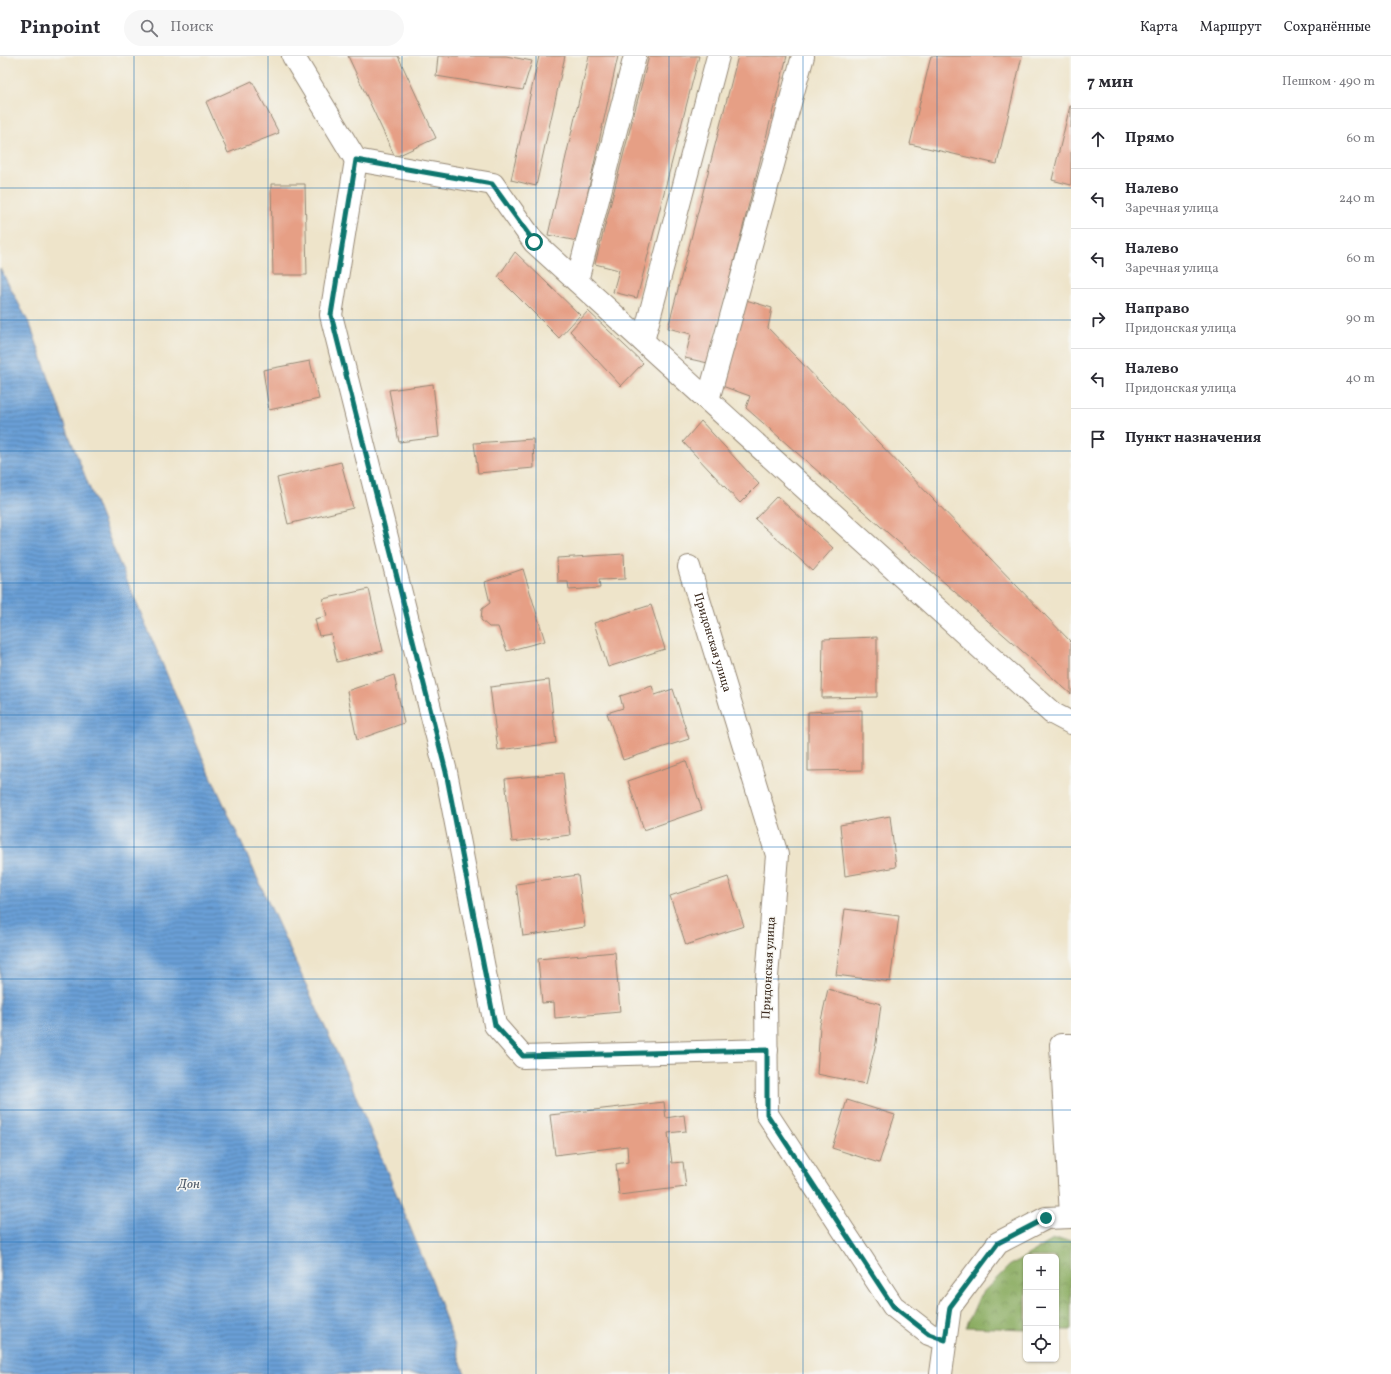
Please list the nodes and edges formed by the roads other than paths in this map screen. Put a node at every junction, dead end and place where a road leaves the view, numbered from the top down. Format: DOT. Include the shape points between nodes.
graph roads {
  1 [pos="292,56"];
  2 [pos="635,56"];
  3 [pos="718,56"];
  4 [pos="803,56"];
  5 [pos="356,160"];
  6 [pos="577,281"];
  7 [pos="643,341"];
  8 [pos="708,400"];
  9 [pos="689,567"];
  10 [pos="1071,723"];
  11 [pos="1071,1045"];
  12 [pos="767,1050"];
  13 [pos="1071,1216"];
  14 [pos="945,1340"];
  15 [pos="940,1374"];
  1 -- 5 [label="street"];
  2 -- 6 [label="street"];
  3 -- 7 [label="street"];
  4 -- 8 [label="street"];
  5 -- 6 [label="street" via="492,184 534,242"];
  5 -- 12 [label="street" via="331,315 446,772 495,1025 523,1056"];
  6 -- 7 [label="street"];
  7 -- 8 [label="street"];
  8 -- 10 [label="street" via="1052,713"];
  9 -- 12 [label="street, Придонская улица" via="777,855 766,989"];
  11 -- 13 [label="street" via="1061,1046"];
  12 -- 14 [label="street, Придонская улица" via="767,1114 893,1306 929,1334"];
  13 -- 14 [label="street" via="1046,1218 998,1243 950,1307"];
  14 -- 15 [label="street"];
}
